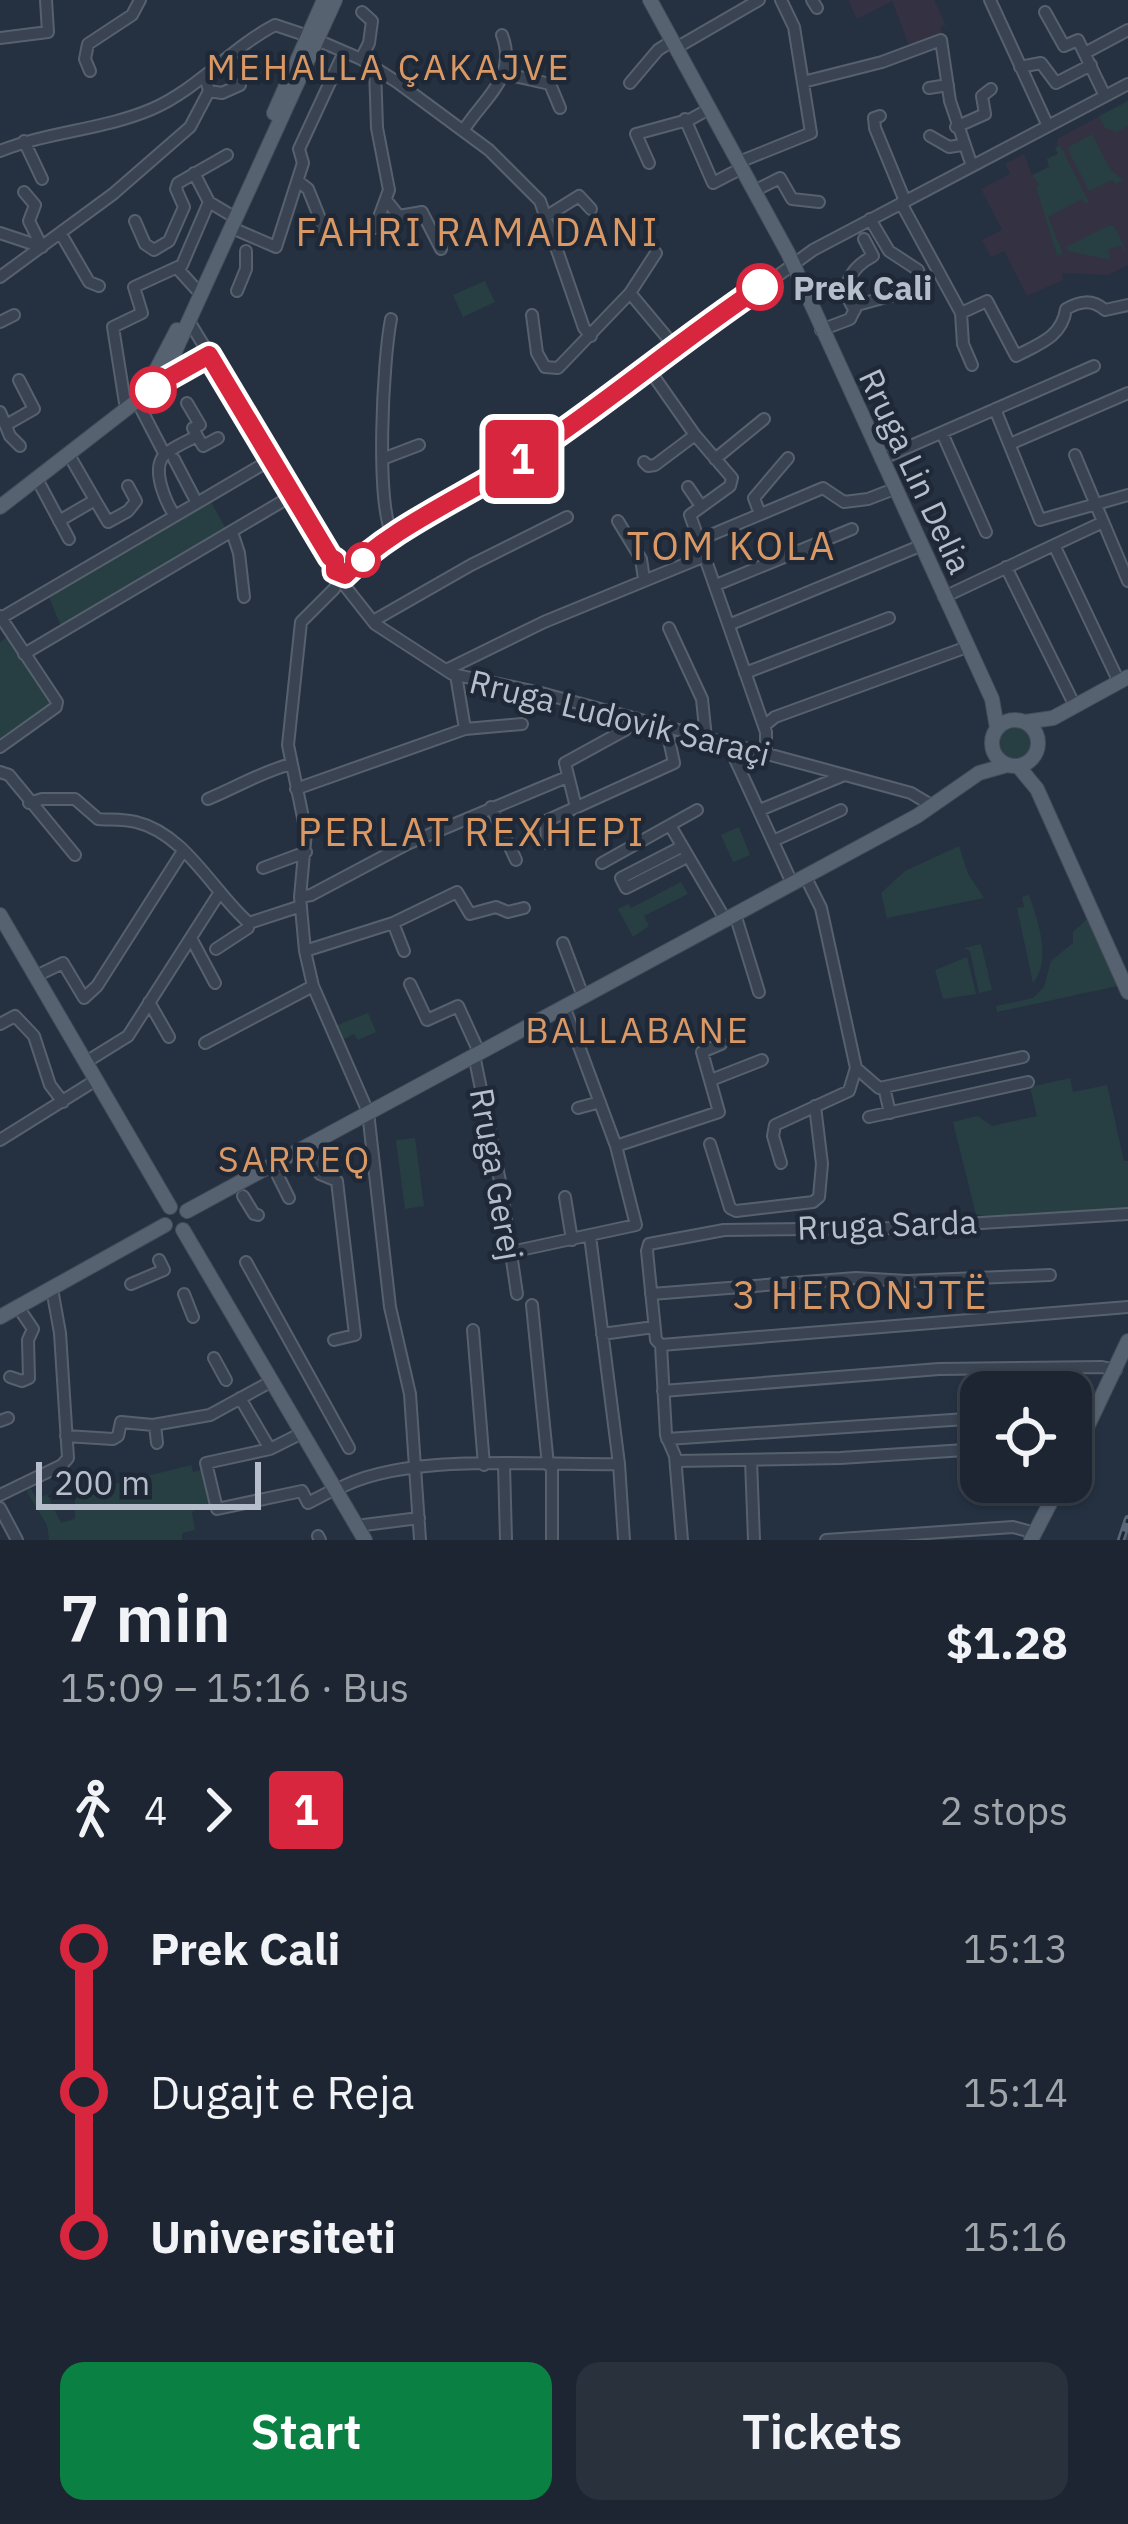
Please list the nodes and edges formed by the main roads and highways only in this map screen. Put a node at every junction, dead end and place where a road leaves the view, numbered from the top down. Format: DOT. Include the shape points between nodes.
graph roads {
  1 [pos="324,0"];
  2 [pos="335,0"];
  3 [pos="650,0"];
  4 [pos="312,38"];
  5 [pos="231,221"];
  6 [pos="186,322"];
  7 [pos="132,403"];
  8 [pos="0,496"];
  9 [pos="0,507"];
  10 [pos="1123,680"];
  11 [pos="1053,718"];
  12 [pos="1010,723"];
  13 [pos="1038,739"];
  14 [pos="993,752"];
  15 [pos="1019,763"];
  16 [pos="979,773"];
  17 [pos="0,915"];
  18 [pos="1128,992"];
  19 [pos="170,1208"];
  20 [pos="187,1211"];
  21 [pos="164,1225"];
  22 [pos="183,1230"];
  23 [pos="0,1317"];
  24 [pos="1128,1341"];
  25 [pos="1092,1418"];
  26 [pos="1050,1503"];
  27 [pos="357,1534"];
  28 [pos="1033,1537"];
  1 -- 4 [label="main road"];
  2 -- 4 [label="main road"];
  3 -- 12 [label="main road, Rruga Lin Delia" via="793,263 992,699"];
  4 -- 5 [label="main road"];
  5 -- 6 [label="main road"];
  5 -- 6 [label="main road"];
  6 -- 7 [label="main road"];
  6 -- 7 [label="main road" via="161,382"];
  7 -- 8 [label="main road"];
  7 -- 9 [label="main road"];
  10 -- 11 [label="main road"];
  11 -- 12 [label="main road"];
  11 -- 13 [label="main road"];
  12 -- 13 [label="main road"];
  12 -- 14 [label="main road"];
  13 -- 15 [label="main road"];
  14 -- 15 [label="main road"];
  14 -- 16 [label="main road"];
  15 -- 16 [label="main road"];
  15 -- 18 [label="main road"];
  16 -- 20 [label="main road" via="798,880"];
  17 -- 19 [label="main road"];
  19 -- 20 [label="main road"];
  19 -- 21 [label="main road"];
  20 -- 22 [label="main road"];
  21 -- 22 [label="main road"];
  21 -- 23 [label="main road"];
  22 -- 27 [label="main road"];
  24 -- 25 [label="main road"];
  26 -- 28 [label="main road"];
}
